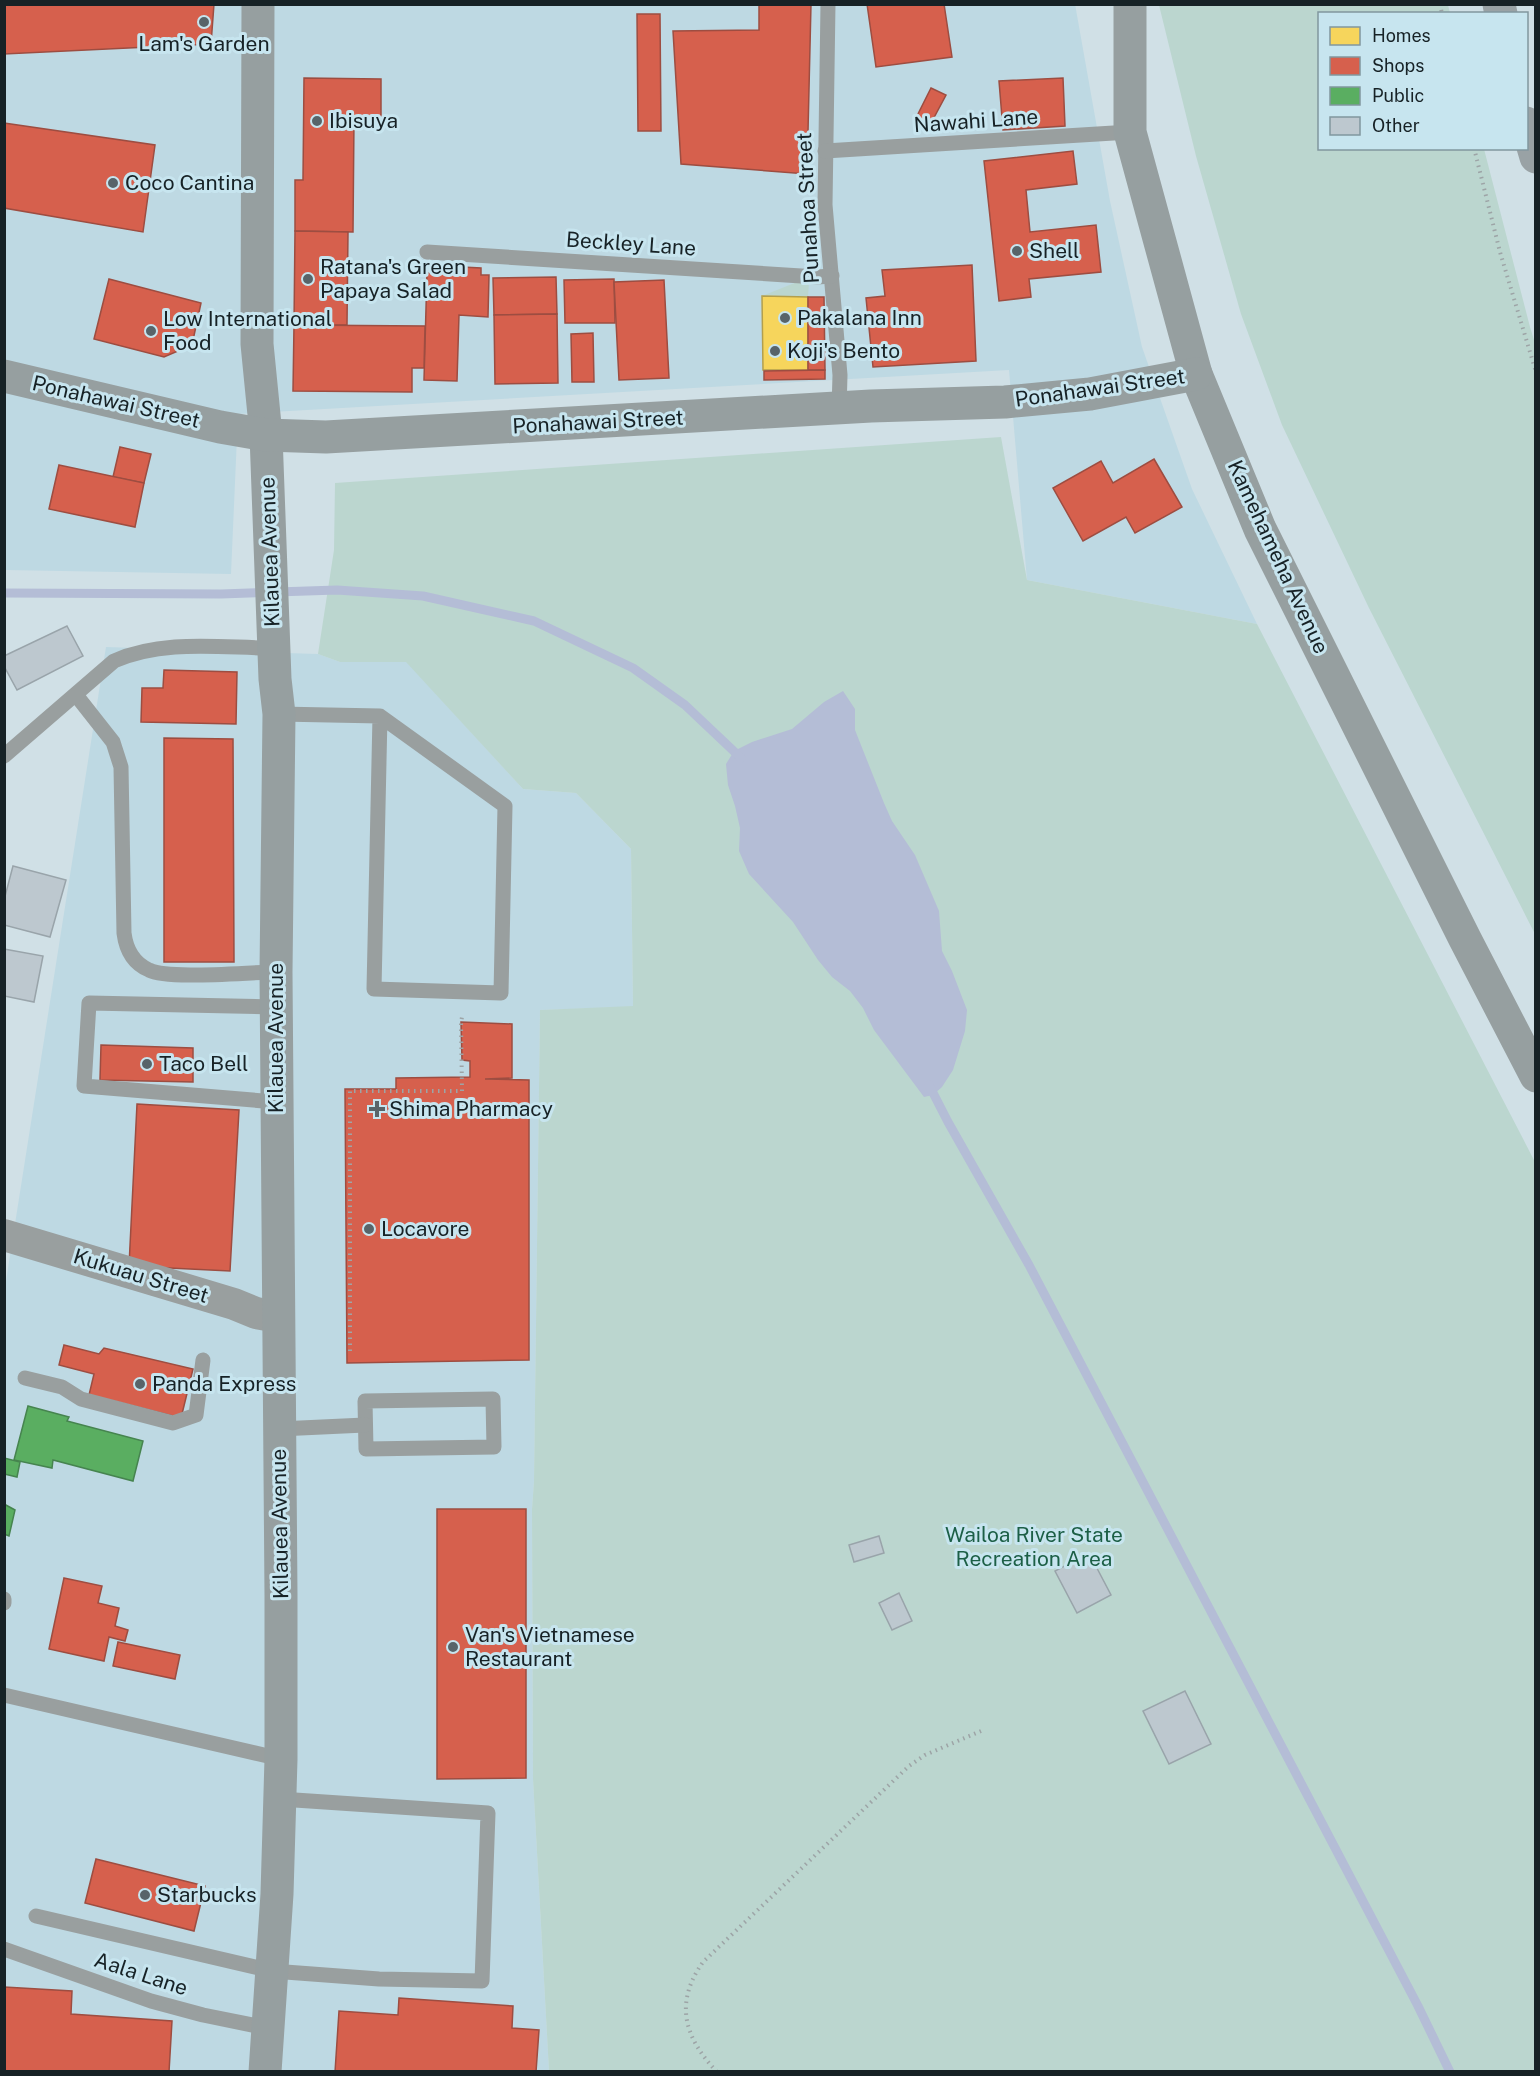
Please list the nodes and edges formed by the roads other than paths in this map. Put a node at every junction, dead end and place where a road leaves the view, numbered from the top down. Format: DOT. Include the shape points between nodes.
graph roads {
  1 [pos="258,4"];
  2 [pos="828,4"];
  3 [pos="1130,4"];
  4 [pos="1528,127"];
  5 [pos="1130,132"];
  6 [pos="825,151"];
  7 [pos="1536,157"];
  8 [pos="427,252"];
  9 [pos="832,276"];
  10 [pos="1196,374"];
  11 [pos="4,375"];
  12 [pos="840,410"];
  13 [pos="266,435"];
  14 [pos="273,638"];
  15 [pos="75,694"];
  16 [pos="279,714"];
  17 [pos="380,716"];
  18 [pos="4,756"];
  19 [pos="276,972"];
  20 [pos="276,1007"];
  21 [pos="1536,1076"];
  22 [pos="276,1102"];
  23 [pos="4,1235"];
  24 [pos="278,1317"];
  25 [pos="203,1360"];
  26 [pos="25,1378"];
  27 [pos="365,1425"];
  28 [pos="279,1429"];
  29 [pos="4,1695"];
  30 [pos="281,1760"];
  31 [pos="280,1799"];
  32 [pos="36,1916"];
  33 [pos="4,1950"];
  34 [pos="272,1971"];
  35 [pos="267,2028"];
  36 [pos="265,2072"];
  1 -- 13 [label="street, Kilauea Avenue" via="257,344"];
  2 -- 6 [label="lane, Punahoa Street"];
  3 -- 5 [label="street, Kamehameha Avenue"];
  4 -- 7 [label="main road"];
  5 -- 6 [label="lane, Nawahi Lane"];
  5 -- 10 [label="street, Kamehameha Avenue"];
  6 -- 9 [label="lane, Punahoa Street" via="825,205"];
  8 -- 9 [label="lane, Beckley Lane"];
  9 -- 12 [label="lane, Punahoa Street"];
  10 -- 12 [label="street, Ponahawai Street" via="1090,394"];
  10 -- 21 [label="street, Kamehameha Avenue" via="1260,529"];
  11 -- 13 [label="street, Ponahawai Street"];
  12 -- 13 [label="street, Ponahawai Street" via="326,437"];
  13 -- 14 [label="street, Kilauea Avenue"];
  14 -- 15 [label="lane" via="163,647 131,654 114,661"];
  14 -- 16 [label="street, Kilauea Avenue"];
  15 -- 18 [label="lane"];
  15 -- 19 [label="lane" via="112,742 122,767 124,933 133,957 149,970 164,975"];
  16 -- 17 [label="lane"];
  16 -- 19 [label="street, Kilauea Avenue"];
  17 -- 17 [label="lane" via="374,989 501,993 505,806"];
  19 -- 20 [label="street, Kilauea Avenue"];
  20 -- 22 [label="street, Kilauea Avenue"];
  20 -- 22 [label="lane" via="89,1003 84,1086"];
  22 -- 24 [label="street, Kilauea Avenue"];
  23 -- 24 [label="street, Kukuau Street" via="256,1314"];
  24 -- 28 [label="street, Kilauea Avenue"];
  25 -- 26 [label="lane" via="196,1416 173,1423 81,1399 62,1387"];
  27 -- 27 [label="lane" via="365,1401 493,1400 494,1448 366,1449"];
  27 -- 28 [label="lane"];
  28 -- 30 [label="street, Kilauea Avenue"];
  29 -- 30 [label="lane"];
  30 -- 31 [label="street, Kilauea Avenue"];
  31 -- 34 [label="street, Kilauea Avenue"];
  31 -- 34 [label="lane" via="488,1813 482,1981"];
  32 -- 34 [label="lane"];
  33 -- 35 [label="lane, Aala Lane" via="162,2004"];
  34 -- 35 [label="street, Kilauea Avenue"];
  35 -- 36 [label="street, Kilauea Avenue"];
}
